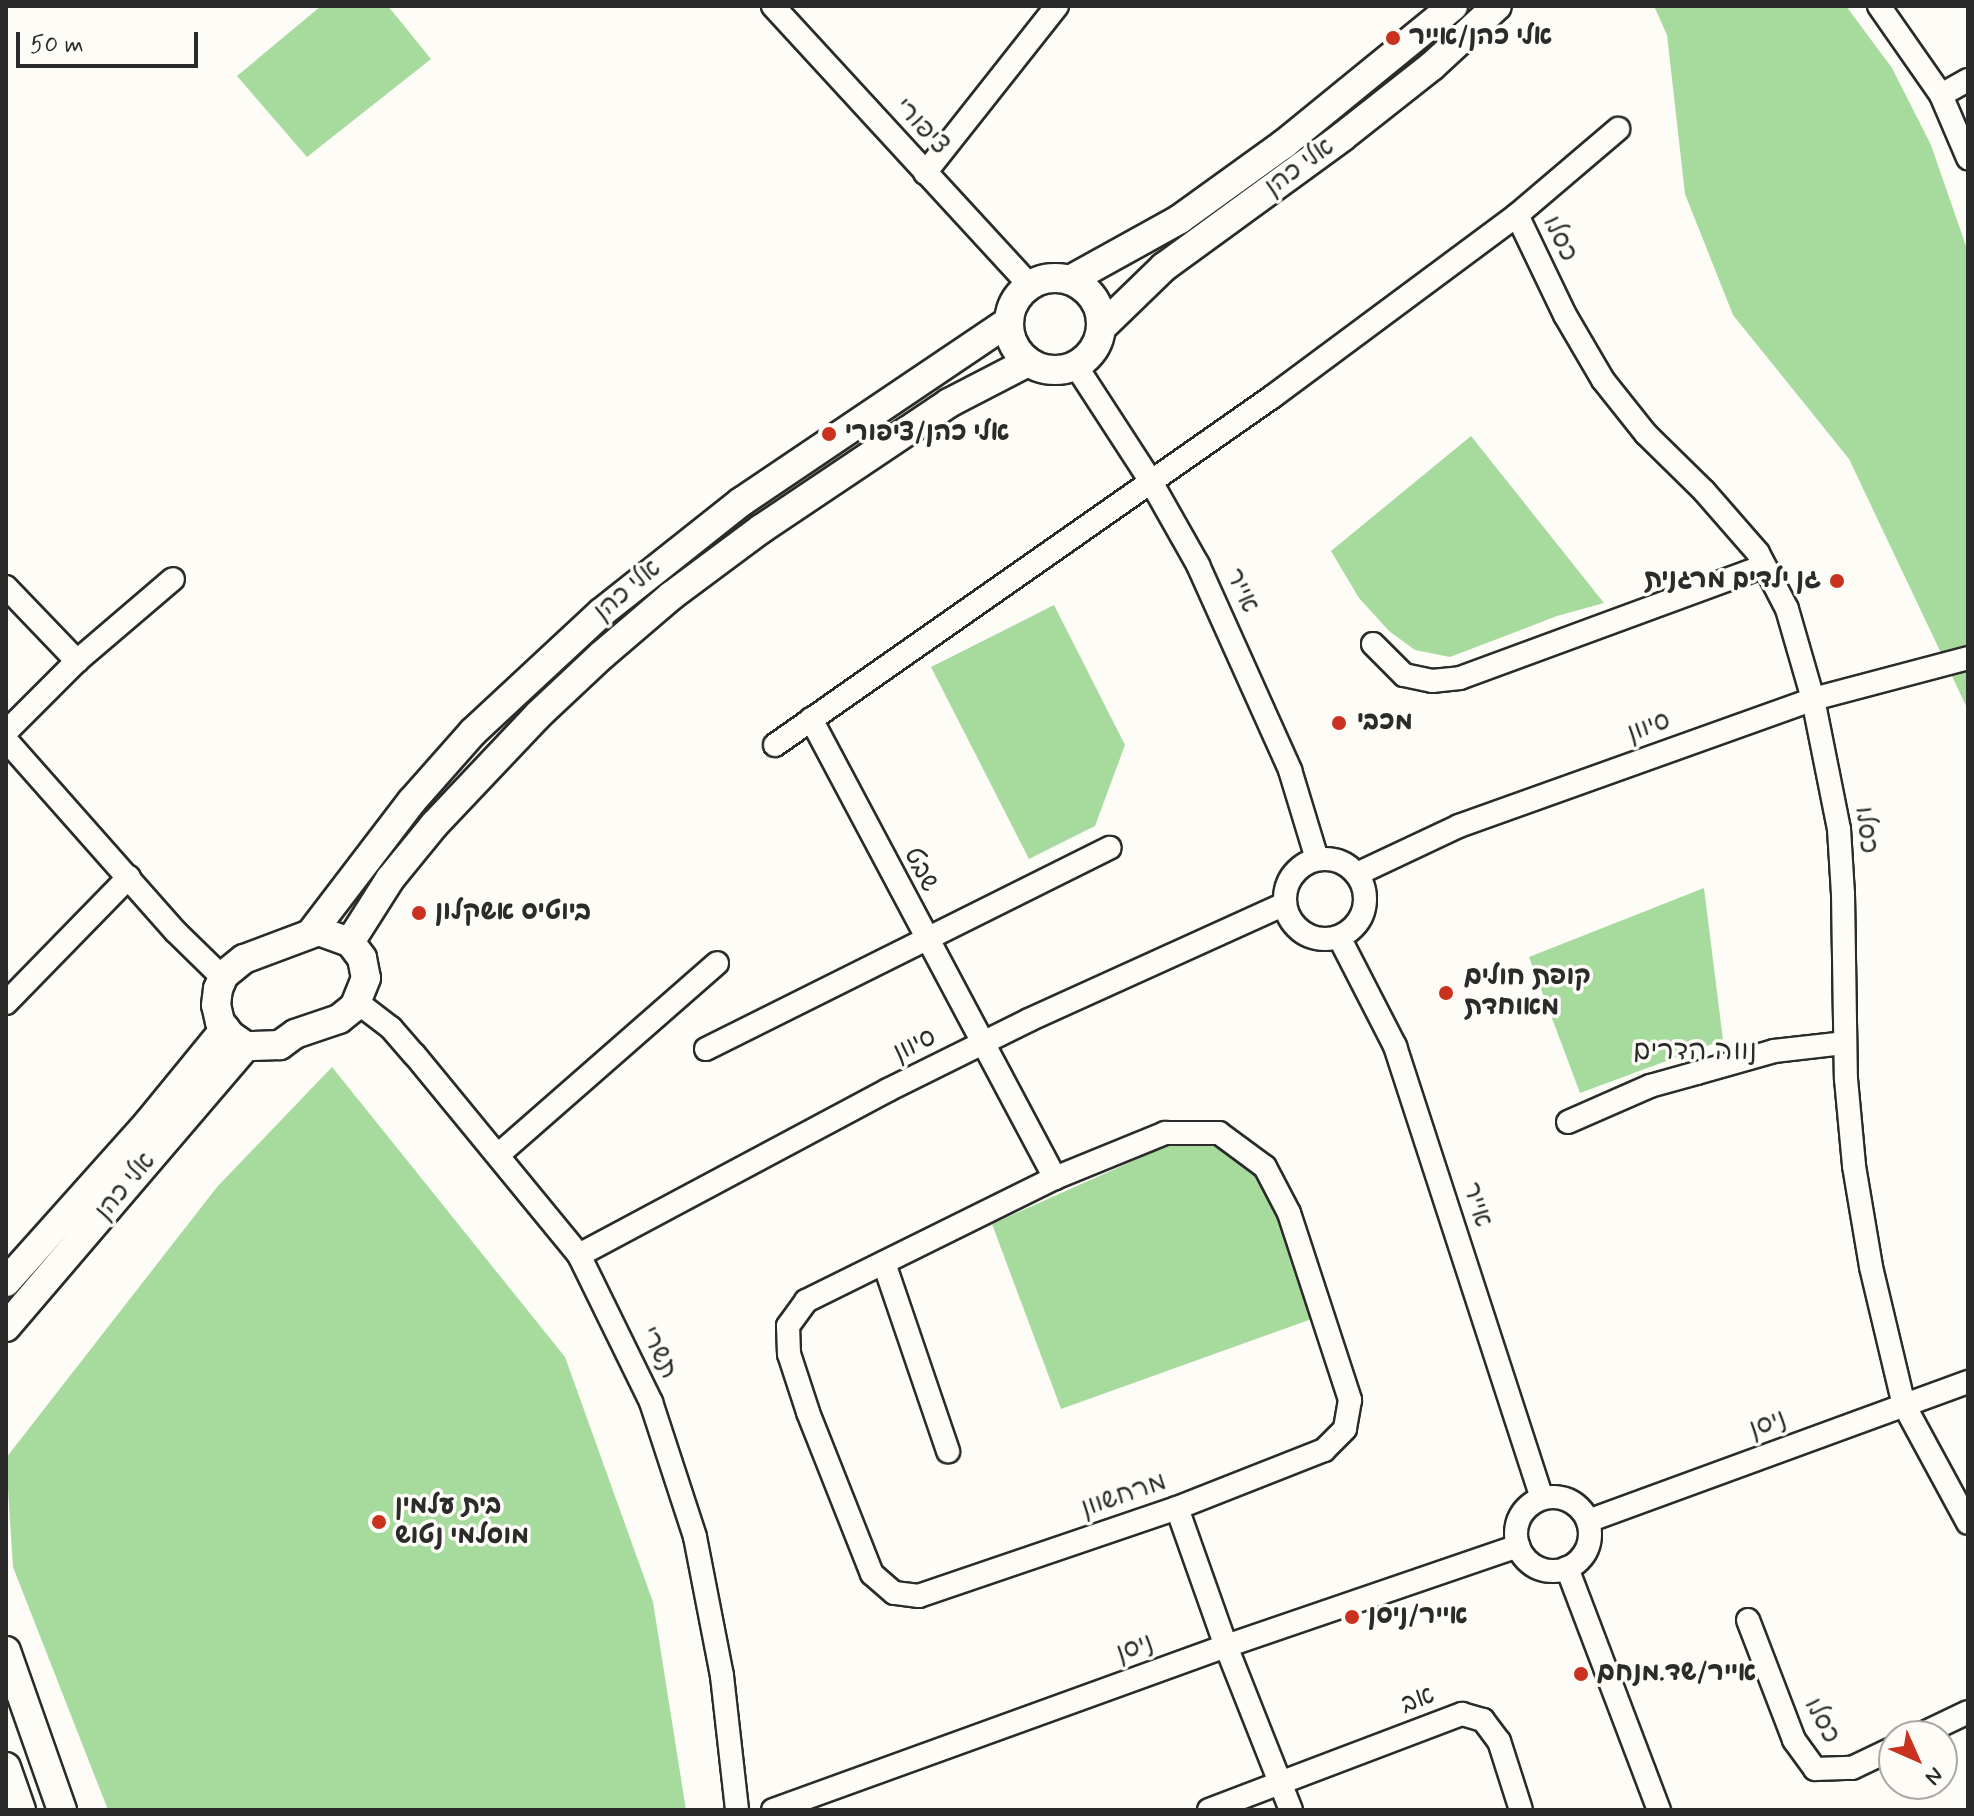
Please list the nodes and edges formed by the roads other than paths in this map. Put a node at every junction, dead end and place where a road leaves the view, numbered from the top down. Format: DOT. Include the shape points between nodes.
graph roads {
  1 [pos="773,6"];
  2 [pos="1057,6"];
  3 [pos="1453,6"];
  4 [pos="1497,6"];
  5 [pos="1879,6"];
  6 [pos="1968,80"];
  7 [pos="1941,95"];
  8 [pos="1618,129"];
  9 [pos="1968,158"];
  10 [pos="925,173"];
  11 [pos="1517,215"];
  12 [pos="1070,280"];
  13 [pos="1030,285"];
  14 [pos="1009,321"];
  15 [pos="1101,328"];
  16 [pos="1028,362"];
  17 [pos="1076,366"];
  18 [pos="1150,480"];
  19 [pos="1764,566"];
  20 [pos="173,579"];
  21 [pos="6,587"];
  22 [pos="1373,644"];
  23 [pos="1968,658"];
  24 [pos="77,661"];
  25 [pos="1813,699"];
  26 [pos="811,719"];
  27 [pos="6,732"];
  28 [pos="6,740"];
  29 [pos="775,745"];
  30 [pos="1110,848"];
  31 [pos="1317,859"];
  32 [pos="1357,874"];
  33 [pos="129,877"];
  34 [pos="1285,904"];
  35 [pos="311,933"];
  36 [pos="1339,937"];
  37 [pos="925,940"];
  38 [pos="350,942"];
  39 [pos="717,963"];
  40 [pos="223,978"];
  41 [pos="357,1002"];
  42 [pos="6,1003"];
  43 [pos="235,1038"];
  44 [pos="1844,1043"];
  45 [pos="982,1045"];
  46 [pos="706,1049"];
  47 [pos="1568,1122"];
  48 [pos="498,1155"];
  49 [pos="1055,1178"];
  50 [pos="579,1255"];
  51 [pos="884,1263"];
  52 [pos="6,1282"];
  53 [pos="6,1327"];
  54 [pos="1968,1382"];
  55 [pos="1904,1405"];
  56 [pos="948,1451"];
  57 [pos="1542,1498"];
  58 [pos="1177,1508"];
  59 [pos="1588,1521"];
  60 [pos="1968,1523"];
  61 [pos="1518,1546"];
  62 [pos="1567,1568"];
  63 [pos="1748,1620"];
  64 [pos="1226,1646"];
  65 [pos="6,1651"];
  66 [pos="1878,1756"];
  67 [pos="6,1767"];
  68 [pos="1281,1783"];
  69 [pos="21,1810"];
  70 [pos="62,1810"];
  71 [pos="737,1810"];
  72 [pos="773,1810"];
  73 [pos="1209,1810"];
  74 [pos="1291,1810"];
  75 [pos="1521,1810"];
  76 [pos="1659,1810"];
  1 -- 10 [label="street, ציפורי"];
  2 -- 10 [label="street"];
  3 -- 12 [label="street, אלי כהן" via="1284,144 1180,219"];
  4 -- 15 [label="street, אלי כהן" via="1342,137 1164,267"];
  5 -- 7 [label="street"];
  6 -- 7 [label="street"];
  7 -- 9 [label="street"];
  8 -- 11 [label="street, כסלו"];
  10 -- 13 [label="street, ציפורי"];
  11 -- 18 [label="street, כסלו" via="1272,397"];
  11 -- 19 [label="street, כסלו" via="1603,380"];
  12 -- 13 [label="street"];
  12 -- 15 [label="street" via="1094,299"];
  13 -- 14 [label="street"];
  14 -- 16 [label="street" via="1017,350"];
  14 -- 35 [label="street, אלי כהן" via="741,502 601,613 473,732 412,801"];
  15 -- 17 [label="street" via="1097,343"];
  16 -- 17 [label="street" via="1051,370"];
  16 -- 38 [label="street, אלי כהן" via="949,403 773,521 602,655 434,825 390,879"];
  17 -- 18 [label="street, אייר"];
  18 -- 26 [label="street, כסלו"];
  18 -- 31 [label="street, אייר" via="1248,671 1290,770"];
  19 -- 22 [label="street" via="1460,678 1432,681 1404,675"];
  19 -- 25 [label="street, כסלו" via="1787,609"];
  20 -- 24 [label="street"];
  21 -- 24 [label="street"];
  23 -- 25 [label="street, סיוון"];
  24 -- 27 [label="street"];
  25 -- 32 [label="street, סיוון" via="1459,826"];
  25 -- 44 [label="street, כסלו" via="1839,829"];
  26 -- 29 [label="street, כסלו"];
  26 -- 37 [label="street, שבט"];
  28 -- 33 [label="street"];
  30 -- 37 [label="street"];
  31 -- 32 [label="street" via="1343,863"];
  31 -- 34 [label="street" via="1296,871"];
  32 -- 36 [label="street" via="1364,910"];
  33 -- 40 [label="street"];
  33 -- 42 [label="street"];
  34 -- 36 [label="street" via="1304,934"];
  34 -- 45 [label="street, סיוון" via="1086,992"];
  35 -- 38 [label="street" via="329,933"];
  35 -- 40 [label="street" via="244,959"];
  36 -- 57 [label="street, אייר" via="1395,1046"];
  37 -- 45 [label="street, שבט"];
  37 -- 46 [label="street"];
  38 -- 41 [label="street" via="362,958 366,978"];
  39 -- 48 [label="street"];
  40 -- 43 [label="street" via="216,1005"];
  41 -- 43 [label="street" via="339,1019 295,1034 280,1045"];
  41 -- 48 [label="street, תשרי" via="391,1028"];
  43 -- 52 [label="street, אלי כהן" via="148,1123"];
  43 -- 53 [label="street, אלי כהן"];
  44 -- 47 [label="street" via="1774,1051 1661,1083"];
  44 -- 55 [label="street, כסלו" via="1871,1267"];
  45 -- 49 [label="street, שבט"];
  45 -- 50 [label="street, סיוון"];
  48 -- 50 [label="street, תשרי"];
  49 -- 51 [label="street"];
  49 -- 58 [label="street, מרחשוון" via="1165,1133 1219,1133 1265,1167 1289,1213 1350,1400 1345,1429 1324,1450"];
  50 -- 71 [label="street, תשרי" via="651,1402 695,1537 722,1676"];
  51 -- 56 [label="street"];
  51 -- 58 [label="street, מרחשוון" via="806,1301 788,1326 789,1354 808,1412 872,1574 894,1593 919,1596"];
  54 -- 55 [label="street, ניסן"];
  55 -- 59 [label="street, ניסן"];
  55 -- 60 [label="street, כסלו"];
  57 -- 59 [label="street" via="1575,1503"];
  57 -- 61 [label="street" via="1518,1522"];
  58 -- 64 [label="street"];
  59 -- 62 [label="street" via="1585,1554"];
  61 -- 62 [label="street" via="1532,1565 1543,1570"];
  61 -- 64 [label="street, ניסן"];
  62 -- 76 [label="street"];
  63 -- 66 [label="street, כסלו" via="1794,1740 1815,1769 1852,1768"];
  64 -- 68 [label="street"];
  64 -- 72 [label="street, ניסן"];
  65 -- 70 [label="street"];
  67 -- 69 [label="street"];
  68 -- 73 [label="street, אב"];
  68 -- 74 [label="street"];
  68 -- 75 [label="street, אב" via="1462,1714 1483,1720 1499,1741"];
}
